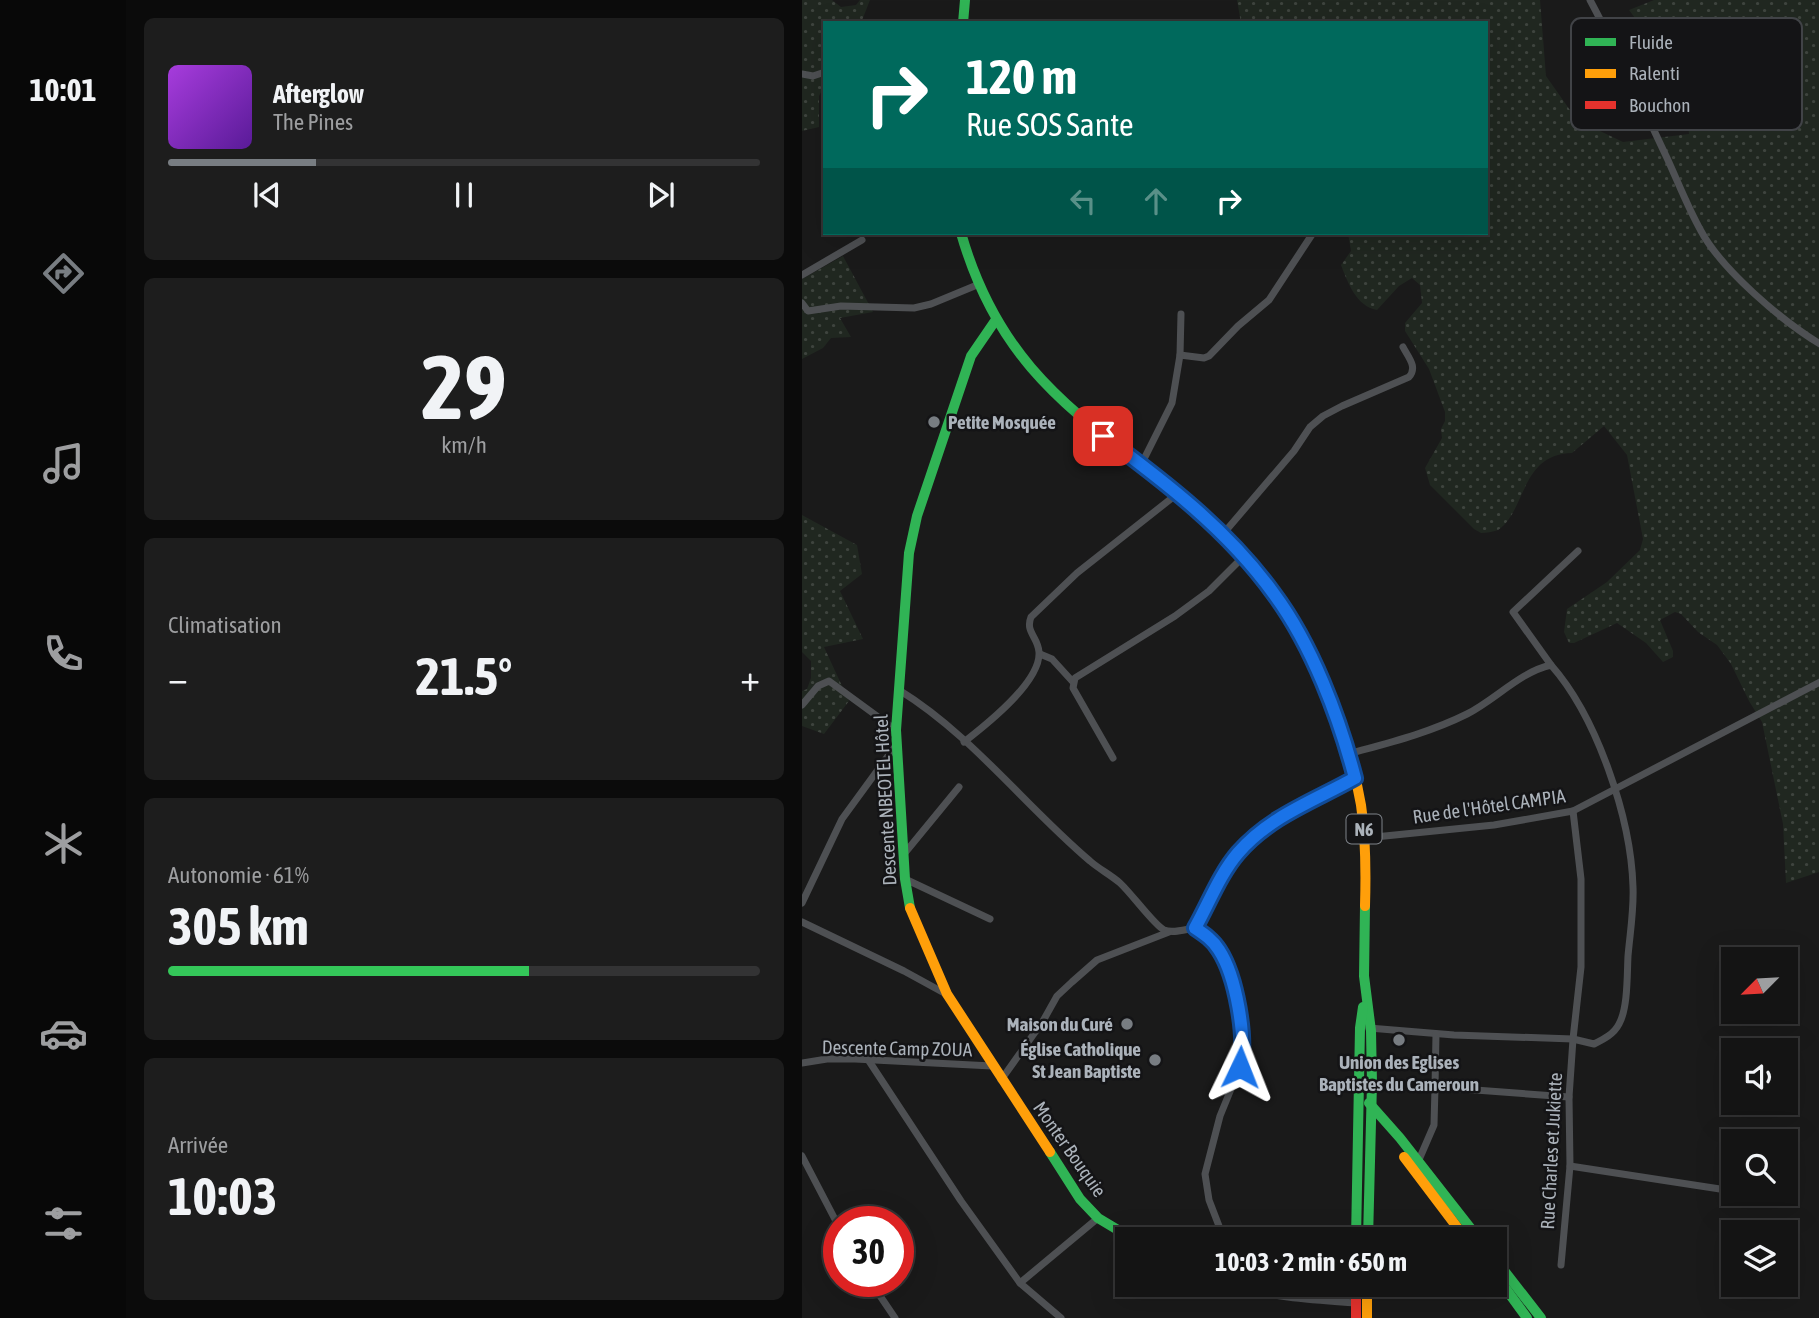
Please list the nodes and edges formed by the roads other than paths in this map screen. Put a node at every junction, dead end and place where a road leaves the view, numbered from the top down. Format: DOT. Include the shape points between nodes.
graph roads {
  1 [pos="1591,0"];
  2 [pos="968,1"];
  3 [pos="1600,18"];
  4 [pos="963,21"];
  5 [pos="823,73"];
  6 [pos="802,74"];
  7 [pos="1653,130"];
  8 [pos="962,235"];
  9 [pos="1312,235"];
  10 [pos="862,240"];
  11 [pos="802,275"];
  12 [pos="977,285"];
  13 [pos="802,303"];
  14 [pos="805,311"];
  15 [pos="1181,314"];
  16 [pos="995,321"];
  17 [pos="1819,344"];
  18 [pos="1403,347"];
  19 [pos="1180,355"];
  20 [pos="1142,465"];
  21 [pos="1178,494"];
  22 [pos="1223,534"];
  23 [pos="1578,551"];
  24 [pos="1244,556"];
  25 [pos="1040,654"];
  26 [pos="1551,665"];
  27 [pos="1073,682"];
  28 [pos="1819,682"];
  29 [pos="899,690"];
  30 [pos="802,705"];
  31 [pos="896,730"];
  32 [pos="964,742"];
  33 [pos="896,745"];
  34 [pos="1348,754"];
  35 [pos="1113,758"];
  36 [pos="1355,778"];
  37 [pos="959,787"];
  38 [pos="1614,789"];
  39 [pos="1573,811"];
  40 [pos="1365,838"];
  41 [pos="904,853"];
  42 [pos="905,879"];
  43 [pos="802,903"];
  44 [pos="990,919"];
  45 [pos="802,922"];
  46 [pos="1195,928"];
  47 [pos="1170,932"];
  48 [pos="947,995"];
  49 [pos="1366,1028"];
  50 [pos="1436,1034"];
  51 [pos="1573,1039"];
  52 [pos="869,1061"];
  53 [pos="802,1063"];
  54 [pos="992,1066"];
  55 [pos="1001,1080"];
  56 [pos="1436,1087"];
  57 [pos="1359,1096"];
  58 [pos="1569,1097"];
  59 [pos="1372,1106"];
  60 [pos="1359,1108"];
  61 [pos="1372,1119"];
  62 [pos="802,1156"];
  63 [pos="1418,1162"];
  64 [pos="1570,1166"];
  65 [pos="1721,1189"];
  66 [pos="828,1206"];
  67 [pos="1098,1217"];
  68 [pos="1219,1227"];
  69 [pos="1356,1227"];
  70 [pos="1368,1227"];
  71 [pos="1457,1227"];
  72 [pos="1469,1227"];
  73 [pos="1115,1228"];
  74 [pos="1561,1265"];
  75 [pos="1507,1276"];
  76 [pos="1020,1283"];
  77 [pos="1507,1290"];
  78 [pos="880,1297"];
  79 [pos="1279,1297"];
  80 [pos="1360,1297"];
  81 [pos="1363,1297"];
  82 [pos="1361,1302"];
  83 [pos="894,1318"];
  84 [pos="1061,1318"];
  85 [pos="1356,1318"];
  86 [pos="1367,1318"];
  87 [pos="1527,1318"];
  88 [pos="1541,1318"];
  1 -- 3 [label="street"];
  2 -- 4 [label="main road"];
  5 -- 6 [label="street"];
  7 -- 17 [label="street" via="1701,233 1760,297"];
  8 -- 12 [label="main road"];
  9 -- 19 [label="street" via="1269,300 1209,356"];
  10 -- 11 [label="street"];
  12 -- 14 [label="street" via="914,308 841,306"];
  12 -- 16 [label="main road"];
  13 -- 14 [label="street"];
  15 -- 19 [label="street"];
  16 -- 20 [label="main road, N6" via="1051,391"];
  16 -- 29 [label="main road, Descente NBEOTEL Hôtel" via="971,356 916,516"];
  18 -- 22 [label="street" via="1413,373 1342,406 1310,427"];
  19 -- 20 [label="street" via="1172,403"];
  20 -- 21 [label="main road, N6"];
  21 -- 22 [label="main road, N6"];
  21 -- 25 [label="street" via="1077,573 1031,617 1028,624"];
  22 -- 24 [label="main road, N6"];
  23 -- 26 [label="street" via="1513,612"];
  24 -- 27 [label="street" via="1209,591"];
  24 -- 34 [label="main road, N6" via="1300,635"];
  25 -- 27 [label="street" via="1052,659"];
  25 -- 32 [label="street" via="1014,698"];
  26 -- 34 [label="street" via="1468,714"];
  26 -- 38 [label="street" via="1585,717"];
  27 -- 35 [label="street"];
  28 -- 38 [label="street, Rue de l'Hôtel CAMPIA"];
  29 -- 31 [label="main road, Descente NBEOTEL Hôtel"];
  29 -- 32 [label="street"];
  30 -- 31 [label="street" via="818,686 829,681"];
  31 -- 33 [label="main road, Descente NBEOTEL Hôtel"];
  32 -- 47 [label="street"];
  33 -- 41 [label="main road, Descente NBEOTEL Hôtel"];
  33 -- 43 [label="street" via="842,819"];
  34 -- 36 [label="main road, N6"];
  36 -- 40 [label="main road, N6"];
  36 -- 46 [label="street" via="1295,808 1239,852"];
  37 -- 41 [label="street"];
  38 -- 39 [label="street, Rue de l'Hôtel CAMPIA"];
  38 -- 51 [label="street" via="1623,817 1633,889 1625,998 1620,1023 1611,1035 1594,1044"];
  39 -- 40 [label="street, Rue de l'Hôtel CAMPIA" via="1494,825"];
  39 -- 51 [label="street, Rue Charles et Jukiette" via="1581,892 1581,967"];
  40 -- 49 [label="main road, N6"];
  41 -- 42 [label="main road, Descente NBEOTEL Hôtel"];
  42 -- 44 [label="street"];
  42 -- 48 [label="main road, Descente NBEOTEL Hôtel" via="910,908"];
  45 -- 48 [label="street"];
  46 -- 47 [label="street"];
  46 -- 68 [label="street" via="1219,949 1231,973 1242,1043 1240,1067 1220,1116 1205,1174"];
  47 -- 55 [label="street" via="1097,960 1057,996"];
  48 -- 54 [label="main road, Monter Bouquie"];
  49 -- 50 [label="street"];
  49 -- 57 [label="main road, N6"];
  49 -- 59 [label="main road, N6"];
  50 -- 51 [label="street"];
  50 -- 56 [label="street"];
  51 -- 58 [label="street, Rue Charles et Jukiette"];
  52 -- 53 [label="street, Descente Camp ZOUA"];
  52 -- 54 [label="street, Descente Camp ZOUA"];
  52 -- 76 [label="street"];
  54 -- 55 [label="main road, Monter Bouquie"];
  55 -- 67 [label="main road, Monter Bouquie" via="1080,1199"];
  56 -- 58 [label="street"];
  56 -- 63 [label="street" via="1434,1125"];
  57 -- 59 [label="main road"];
  57 -- 60 [label="main road, N6"];
  58 -- 64 [label="street, Rue Charles et Jukiette"];
  59 -- 61 [label="main road, N6"];
  59 -- 63 [label="main road"];
  60 -- 61 [label="main road"];
  60 -- 69 [label="main road, N6"];
  61 -- 70 [label="main road, N6"];
  61 -- 71 [label="main road"];
  62 -- 66 [label="street"];
  63 -- 72 [label="main road"];
  64 -- 65 [label="street"];
  64 -- 74 [label="street, Rue Charles et Jukiette"];
  67 -- 73 [label="main road, Monter Bouquie"];
  67 -- 76 [label="street"];
  75 -- 88 [label="main road"];
  76 -- 84 [label="street"];
  77 -- 87 [label="main road"];
  78 -- 83 [label="street"];
  79 -- 82 [label="street"];
  80 -- 82 [label="main road"];
  81 -- 82 [label="main road"];
  82 -- 85 [label="main road"];
  82 -- 86 [label="main road"];
}
